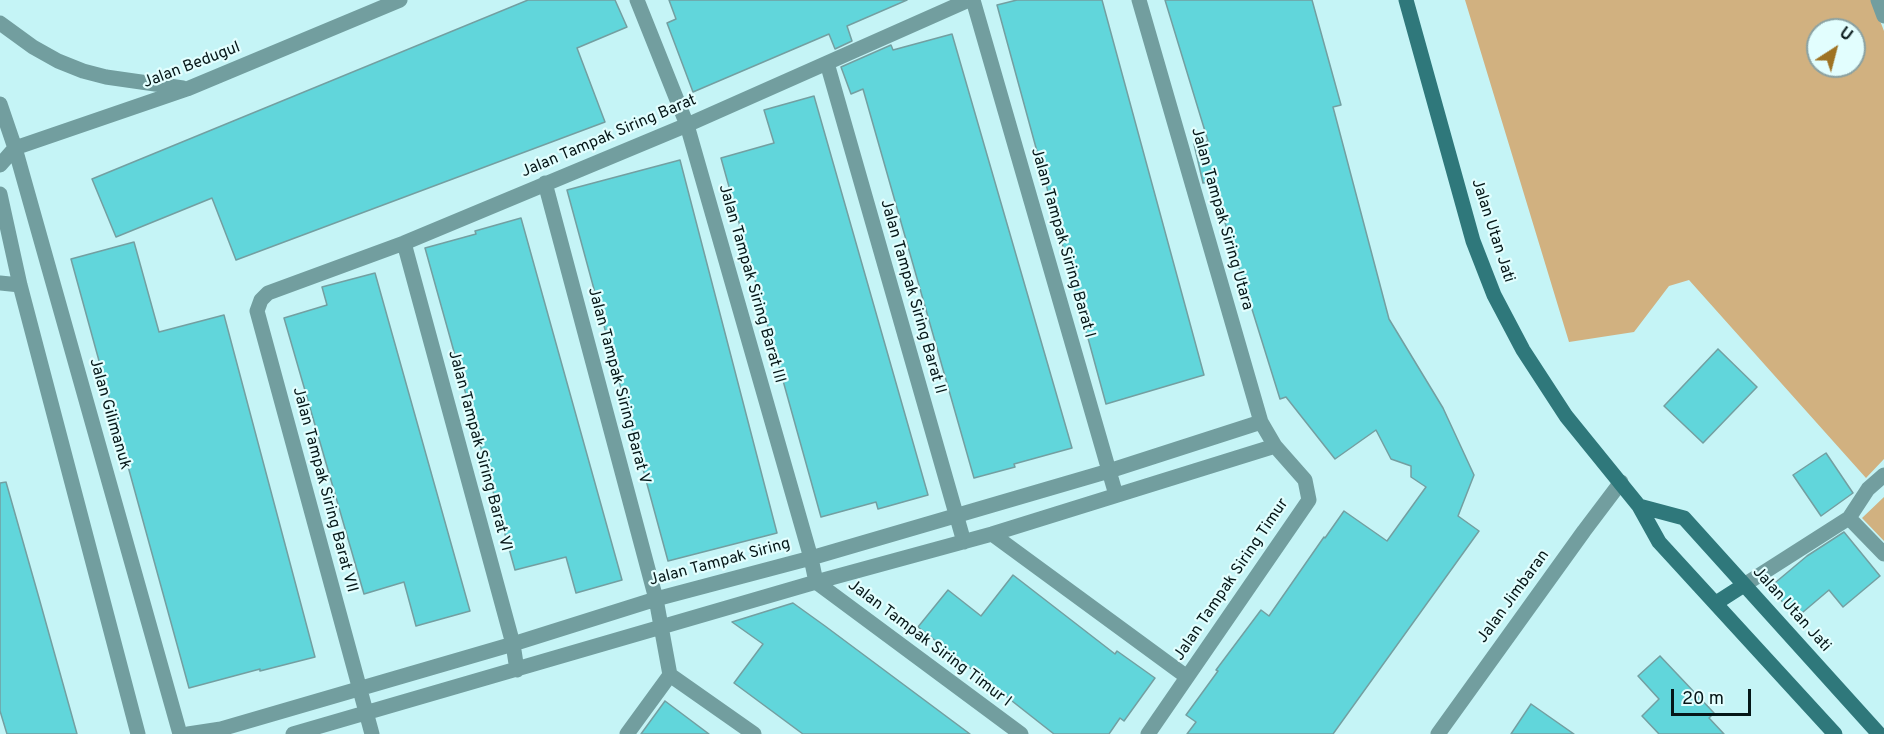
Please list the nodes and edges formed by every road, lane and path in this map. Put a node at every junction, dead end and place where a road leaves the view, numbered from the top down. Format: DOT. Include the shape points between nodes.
graph roads {
  1 [pos="400,0"];
  2 [pos="637,0"];
  3 [pos="971,0"];
  4 [pos="1140,0"];
  5 [pos="1406,0"];
  6 [pos="1878,0"];
  7 [pos="1884,16"];
  8 [pos="0,23"];
  9 [pos="827,63"];
  10 [pos="187,89"];
  11 [pos="0,104"];
  12 [pos="687,125"];
  13 [pos="15,148"];
  14 [pos="0,165"];
  15 [pos="545,183"];
  16 [pos="0,194"];
  17 [pos="404,243"];
  18 [pos="0,283"];
  19 [pos="20,285"];
  20 [pos="261,300"];
  21 [pos="1261,422"];
  22 [pos="1275,446"];
  23 [pos="1109,471"];
  24 [pos="1884,475"];
  25 [pos="1621,482"];
  26 [pos="1116,495"];
  27 [pos="1639,506"];
  28 [pos="955,516"];
  29 [pos="1849,518"];
  30 [pos="992,534"];
  31 [pos="963,542"];
  32 [pos="1884,554"];
  33 [pos="811,558"];
  34 [pos="816,582"];
  35 [pos="1744,585"];
  36 [pos="656,599"];
  37 [pos="1716,603"];
  38 [pos="661,628"];
  39 [pos="513,644"];
  40 [pos="517,670"];
  41 [pos="670,675"];
  42 [pos="1188,677"];
  43 [pos="358,689"];
  44 [pos="365,713"];
  45 [pos="138,734"];
  46 [pos="180,734"];
  47 [pos="188,734"];
  48 [pos="292,734"];
  49 [pos="372,734"];
  50 [pos="627,734"];
  51 [pos="754,734"];
  52 [pos="1021,734"];
  53 [pos="1148,734"];
  54 [pos="1438,734"];
  55 [pos="1835,734"];
  56 [pos="1879,734"];
  1 -- 10 [label="street, Jalan Bedugul"];
  2 -- 12 [label="street, Jalan Tampak Siring Barat III"];
  3 -- 9 [label="street, Jalan Tampak Siring Barat"];
  3 -- 23 [label="street, Jalan Tampak Siring Barat I"];
  4 -- 21 [label="street, Jalan Tampak Siring Utara"];
  5 -- 25 [label="main road, Jalan Utan Jati" via="1473,242 1494,295 1523,350 1566,416"];
  6 -- 7 [label="street"];
  8 -- 10 [label="street" via="58,61 83,71"];
  9 -- 12 [label="street, Jalan Tampak Siring Barat"];
  9 -- 28 [label="street, Jalan Tampak Siring Barat II"];
  10 -- 13 [label="street, Jalan Bedugul"];
  11 -- 13 [label="street, Jalan Gilimanuk"];
  12 -- 15 [label="street, Jalan Tampak Siring Barat"];
  12 -- 33 [label="street, Jalan Tampak Siring Barat III"];
  13 -- 14 [label="street, Jalan Bedugul"];
  13 -- 46 [label="street, Jalan Gilimanuk"];
  15 -- 17 [label="street, Jalan Tampak Siring Barat"];
  15 -- 36 [label="street, Jalan Tampak Siring Barat V"];
  16 -- 19 [label="street"];
  17 -- 20 [label="street, Jalan Tampak Siring Barat" via="268,293"];
  17 -- 39 [label="street, Jalan Tampak Siring Barat VI"];
  18 -- 19 [label="street"];
  19 -- 45 [label="street"];
  20 -- 43 [label="street, Jalan Tampak Siring Barat VII" via="257,311"];
  21 -- 22 [label="street, Jalan Tampak Siring Utara"];
  21 -- 23 [label="street, Jalan Tampak Siring"];
  22 -- 26 [label="street"];
  22 -- 42 [label="street, Jalan Tampak Siring Timur" via="1305,480 1309,500"];
  23 -- 26 [label="street, Jalan Tampak Siring Barat I"];
  23 -- 28 [label="street, Jalan Tampak Siring"];
  24 -- 29 [label="street" via="1868,489"];
  25 -- 27 [label="main road, Jalan Utan Jati"];
  25 -- 54 [label="street, Jalan Jimbaran"];
  26 -- 30 [label="street"];
  27 -- 35 [label="main road, Jalan Utan Jati" via="1684,518"];
  27 -- 37 [label="main road, Jalan Utan Jati" via="1659,542"];
  28 -- 31 [label="street, Jalan Tampak Siring Barat II"];
  28 -- 33 [label="street, Jalan Tampak Siring"];
  29 -- 32 [label="street"];
  29 -- 35 [label="street"];
  30 -- 31 [label="street"];
  30 -- 42 [label="street"];
  31 -- 34 [label="street"];
  33 -- 34 [label="street, Jalan Tampak Siring Barat III"];
  33 -- 36 [label="street, Jalan Tampak Siring"];
  34 -- 38 [label="street"];
  34 -- 52 [label="street, Jalan Tampak Siring Timur I"];
  35 -- 37 [label="main road"];
  35 -- 56 [label="main road, Jalan Utan Jati"];
  36 -- 38 [label="street, Jalan Tampak Siring Barat V"];
  36 -- 39 [label="street, Jalan Tampak Siring"];
  37 -- 55 [label="main road, Jalan Utan Jati"];
  38 -- 40 [label="street"];
  38 -- 41 [label="street, Jalan Tampak Siring Barat V"];
  39 -- 40 [label="street, Jalan Tampak Siring Barat VI"];
  39 -- 43 [label="street, Jalan Tampak Siring"];
  40 -- 44 [label="street"];
  41 -- 50 [label="street"];
  41 -- 51 [label="street"];
  42 -- 53 [label="street, Jalan Tampak Siring Timur"];
  43 -- 44 [label="street"];
  43 -- 47 [label="street, Jalan Tampak Siring" via="221,729"];
  44 -- 48 [label="street"];
  44 -- 49 [label="street"];
}
